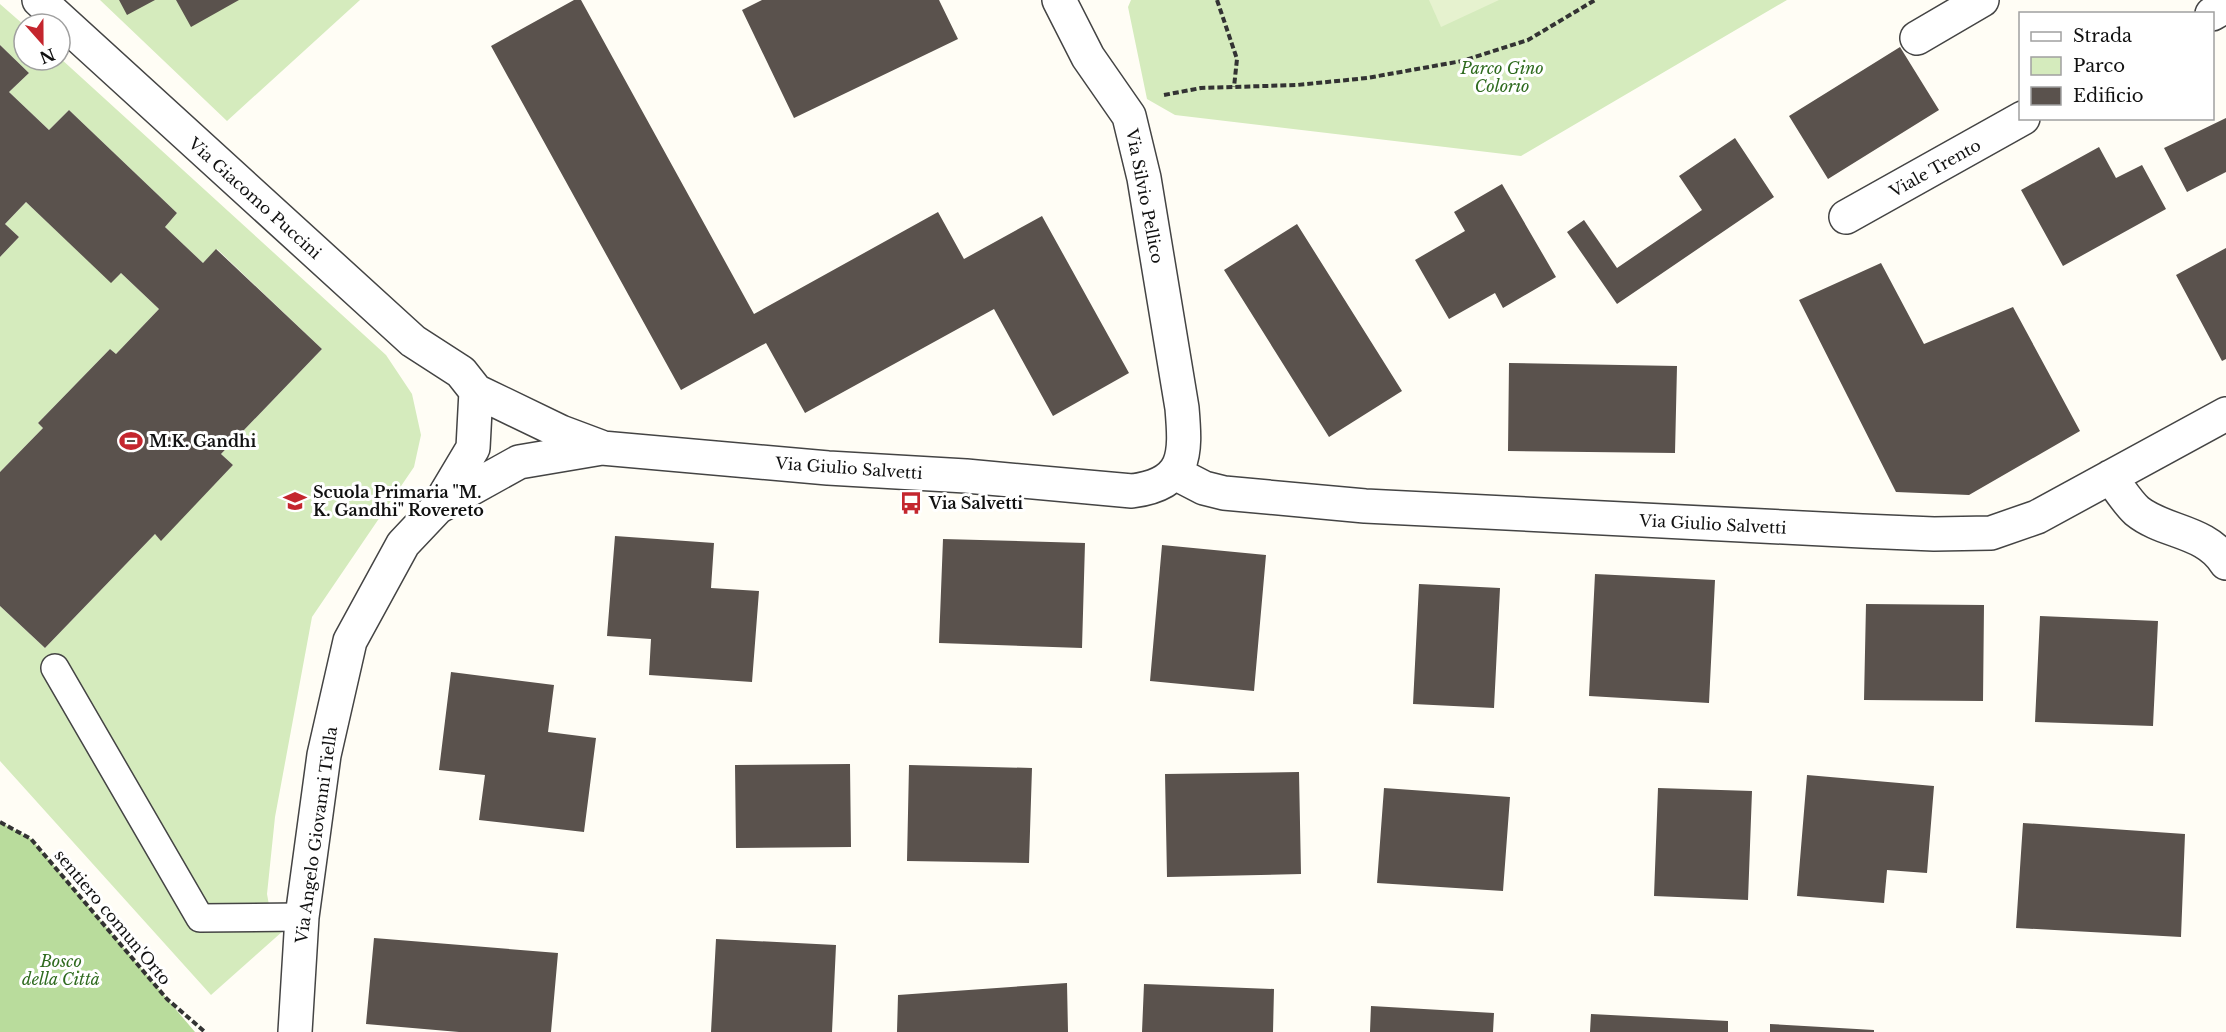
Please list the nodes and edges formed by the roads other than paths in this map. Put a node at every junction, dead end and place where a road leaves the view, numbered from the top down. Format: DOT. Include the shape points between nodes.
graph roads {
  1 [pos="39,0"];
  2 [pos="1059,0"];
  3 [pos="1982,0"];
  4 [pos="1917,38"];
  5 [pos="2020,120"];
  6 [pos="1846,217"];
  7 [pos="476,390"];
  8 [pos="2226,414"];
  9 [pos="602,447"];
  10 [pos="519,462"];
  11 [pos="1175,473"];
  12 [pos="2110,477"];
  13 [pos="438,507"];
  14 [pos="2226,563"];
  15 [pos="55,668"];
  16 [pos="302,917"];
  17 [pos="295,1032"];
  1 -- 7 [label="street, Via Giacomo Puccini" via="413,341 461,372"];
  2 -- 11 [label="street, Via Silvio Pellico" via="1088,57 1129,116 1144,178 1182,408 1185,439"];
  3 -- 4 [label="street"];
  5 -- 6 [label="street, Viale Trento"];
  7 -- 9 [label="street, Via Giacomo Puccini" via="561,432"];
  7 -- 13 [label="street" via="473,448"];
  8 -- 12 [label="street, Via Giulio Salvetti"];
  9 -- 10 [label="street, Via Giulio Salvetti"];
  9 -- 11 [label="street, Via Giulio Salvetti" via="1121,490 1147,489"];
  10 -- 13 [label="street, Via Angelo Giovanni Tiella"];
  11 -- 12 [label="street, Via Giulio Salvetti" via="1224,493 1365,506 1934,534 1991,533 2037,518"];
  12 -- 14 [label="street" via="2137,511 2204,541"];
  13 -- 16 [label="street, Via Angelo Giovanni Tiella" via="403,544 350,641 324,755"];
  15 -- 16 [label="lane" via="201,918"];
  16 -- 17 [label="street, Via Angelo Giovanni Tiella"];
}
